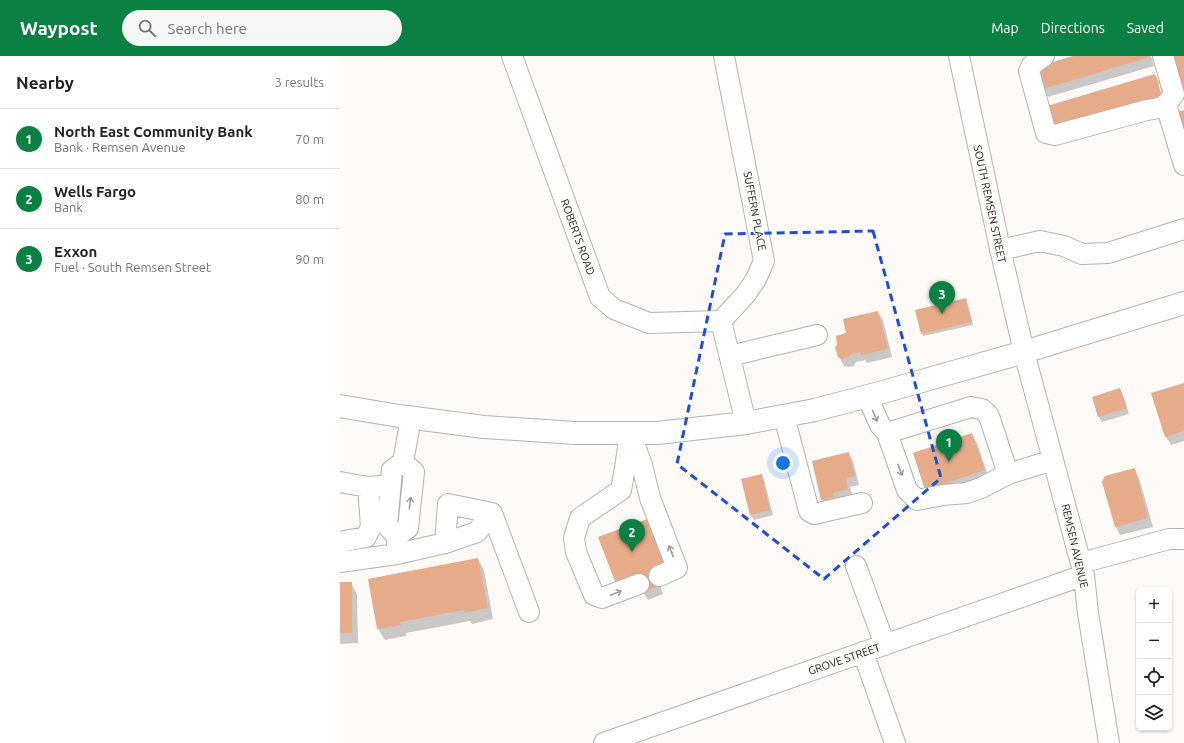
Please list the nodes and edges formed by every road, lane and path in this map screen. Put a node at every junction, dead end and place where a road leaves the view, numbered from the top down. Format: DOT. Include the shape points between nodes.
graph roads {
  1 [pos="512,56"];
  2 [pos="724,56"];
  3 [pos="959,56"];
  4 [pos="1044,56"];
  5 [pos="1163,56"];
  6 [pos="1166,105"];
  7 [pos="1184,164"];
  8 [pos="1184,229"];
  9 [pos="1000,250"];
  10 [pos="1184,303"];
  11 [pos="721,321"];
  12 [pos="817,335"];
  13 [pos="1024,352"];
  14 [pos="730,356"];
  15 [pos="867,396"];
  16 [pos="340,406"];
  17 [pos="784,416"];
  18 [pos="411,418"];
  19 [pos="746,423"];
  20 [pos="630,433"];
  21 [pos="887,433"];
  22 [pos="1053,460"];
  23 [pos="403,462"];
  24 [pos="1008,474"];
  25 [pos="340,482"];
  26 [pos="391,486"];
  27 [pos="368,487"];
  28 [pos="621,490"];
  29 [pos="650,498"];
  30 [pos="862,503"];
  31 [pos="492,513"];
  32 [pos="1184,539"];
  33 [pos="340,542"];
  34 [pos="445,543"];
  35 [pos="397,545"];
  36 [pos="340,562"];
  37 [pos="856,566"];
  38 [pos="1082,569"];
  39 [pos="659,576"];
  40 [pos="639,584"];
  41 [pos="529,612"];
  42 [pos="885,645"];
  43 [pos="863,652"];
  44 [pos="604,743"];
  45 [pos="895,743"];
  46 [pos="1109,743"];
  1 -- 11 [label="street, ROBERTS ROAD" via="600,298 614,310 649,324"];
  2 -- 11 [label="street, SUFFERN PLACE" via="764,261 746,294"];
  3 -- 9 [label="street, SOUTH REMSEN STREET"];
  4 -- 6 [label="street" via="1032,65 1029,71 1046,133 1055,135"];
  5 -- 6 [label="street" via="1174,94"];
  6 -- 7 [label="street"];
  8 -- 9 [label="street" via="1108,253 1082,254 1064,246 1040,241"];
  9 -- 13 [label="street, SOUTH REMSEN STREET"];
  10 -- 13 [label="main road"];
  11 -- 14 [label="street"];
  12 -- 14 [label="street"];
  13 -- 15 [label="main road"];
  13 -- 22 [label="street, REMSEN AVENUE"];
  14 -- 19 [label="street"];
  15 -- 17 [label="main road"];
  15 -- 21 [label="street, one-way" via="880,425"];
  16 -- 18 [label="main road"];
  17 -- 19 [label="main road"];
  17 -- 30 [label="street" via="809,511 814,514"];
  18 -- 20 [label="main road" via="574,434"];
  18 -- 23 [label="street"];
  19 -- 20 [label="main road" via="657,433"];
  20 -- 28 [label="street"];
  20 -- 29 [label="street" via="642,465"];
  21 -- 24 [label="street" via="971,407 982,409 989,416"];
  21 -- 24 [label="street, one-way" via="907,490 918,500 967,493"];
  22 -- 24 [label="street"];
  22 -- 38 [label="street, REMSEN AVENUE"];
  23 -- 26 [label="street" via="392,470"];
  35 -- 23 [label="street, one-way" via="408,528 414,472"];
  25 -- 27 [label="street"];
  26 -- 27 [label="street"];
  26 -- 35 [label="street" via="387,526"];
  27 -- 33 [label="street" via="371,527 366,537"];
  28 -- 29 [label="street"];
  28 -- 40 [label="street, one-way" via="580,518 574,538 576,552 594,595 602,598"];
  39 -- 29 [label="street, one-way" via="678,568"];
  31 -- 34 [label="street" via="477,532"];
  31 -- 34 [label="street" via="448,504"];
  31 -- 41 [label="street"];
  32 -- 38 [label="street, GROVE STREET" via="1169,539"];
  34 -- 35 [label="street"];
  35 -- 36 [label="street"];
  37 -- 42 [label="street"];
  38 -- 42 [label="street, GROVE STREET"];
  38 -- 46 [label="street, REMSEN AVENUE"];
  42 -- 43 [label="street, GROVE STREET"];
  43 -- 44 [label="street, GROVE STREET"];
  43 -- 45 [label="street"];
}
